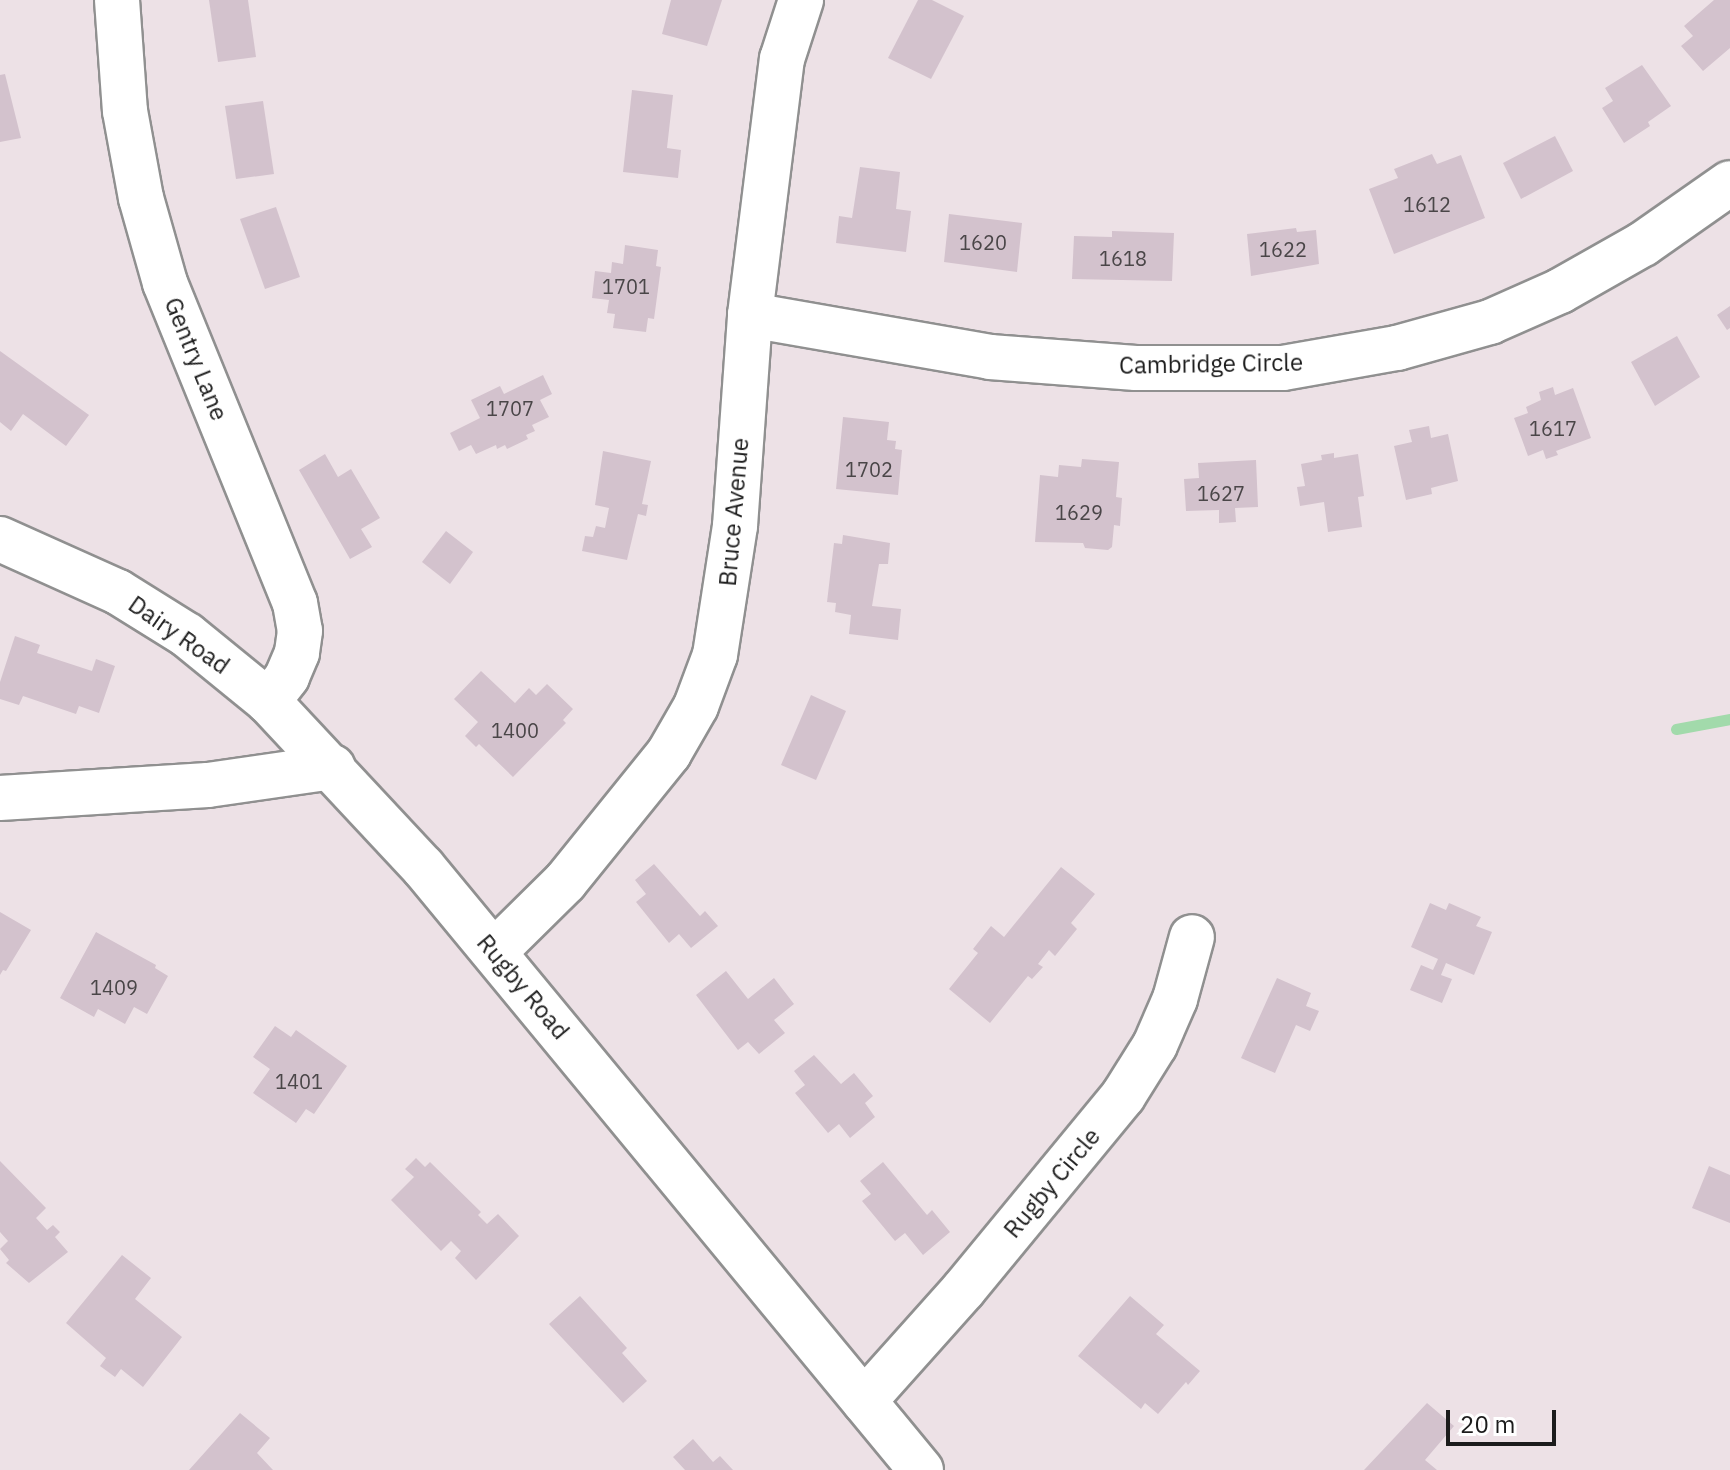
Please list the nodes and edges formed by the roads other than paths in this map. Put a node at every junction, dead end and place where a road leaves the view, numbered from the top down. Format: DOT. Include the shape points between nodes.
graph roads {
  1 [pos="117,0"];
  2 [pos="801,0"];
  3 [pos="1730,183"];
  4 [pos="750,315"];
  5 [pos="0,539"];
  6 [pos="268,701"];
  7 [pos="333,767"];
  8 [pos="0,798"];
  9 [pos="1192,937"];
  10 [pos="494,952"];
  11 [pos="864,1401"];
  12 [pos="921,1470"];
  1 -- 6 [label="street, Gentry Lane" via="125,111 141,198 165,283 295,603 297,653"];
  2 -- 4 [label="street, Bruce Avenue" via="782,59"];
  3 -- 4 [label="street, Cambridge Circle" via="1629,252 1490,322 1397,348 1283,368 1136,368 990,357"];
  4 -- 10 [label="street, Bruce Avenue" via="724,612 696,706 669,753 575,870"];
  5 -- 6 [label="street, Dairy Road" via="118,592 187,635"];
  6 -- 7 [label="street, Dairy Road"];
  7 -- 8 [label="street" via="208,785"];
  7 -- 10 [label="street, Rugby Road"];
  9 -- 11 [label="street, Rugby Circle" via="1175,999 1155,1045 1123,1096"];
  10 -- 11 [label="street, Rugby Road"];
  11 -- 12 [label="street, Rugby Road"];
}
